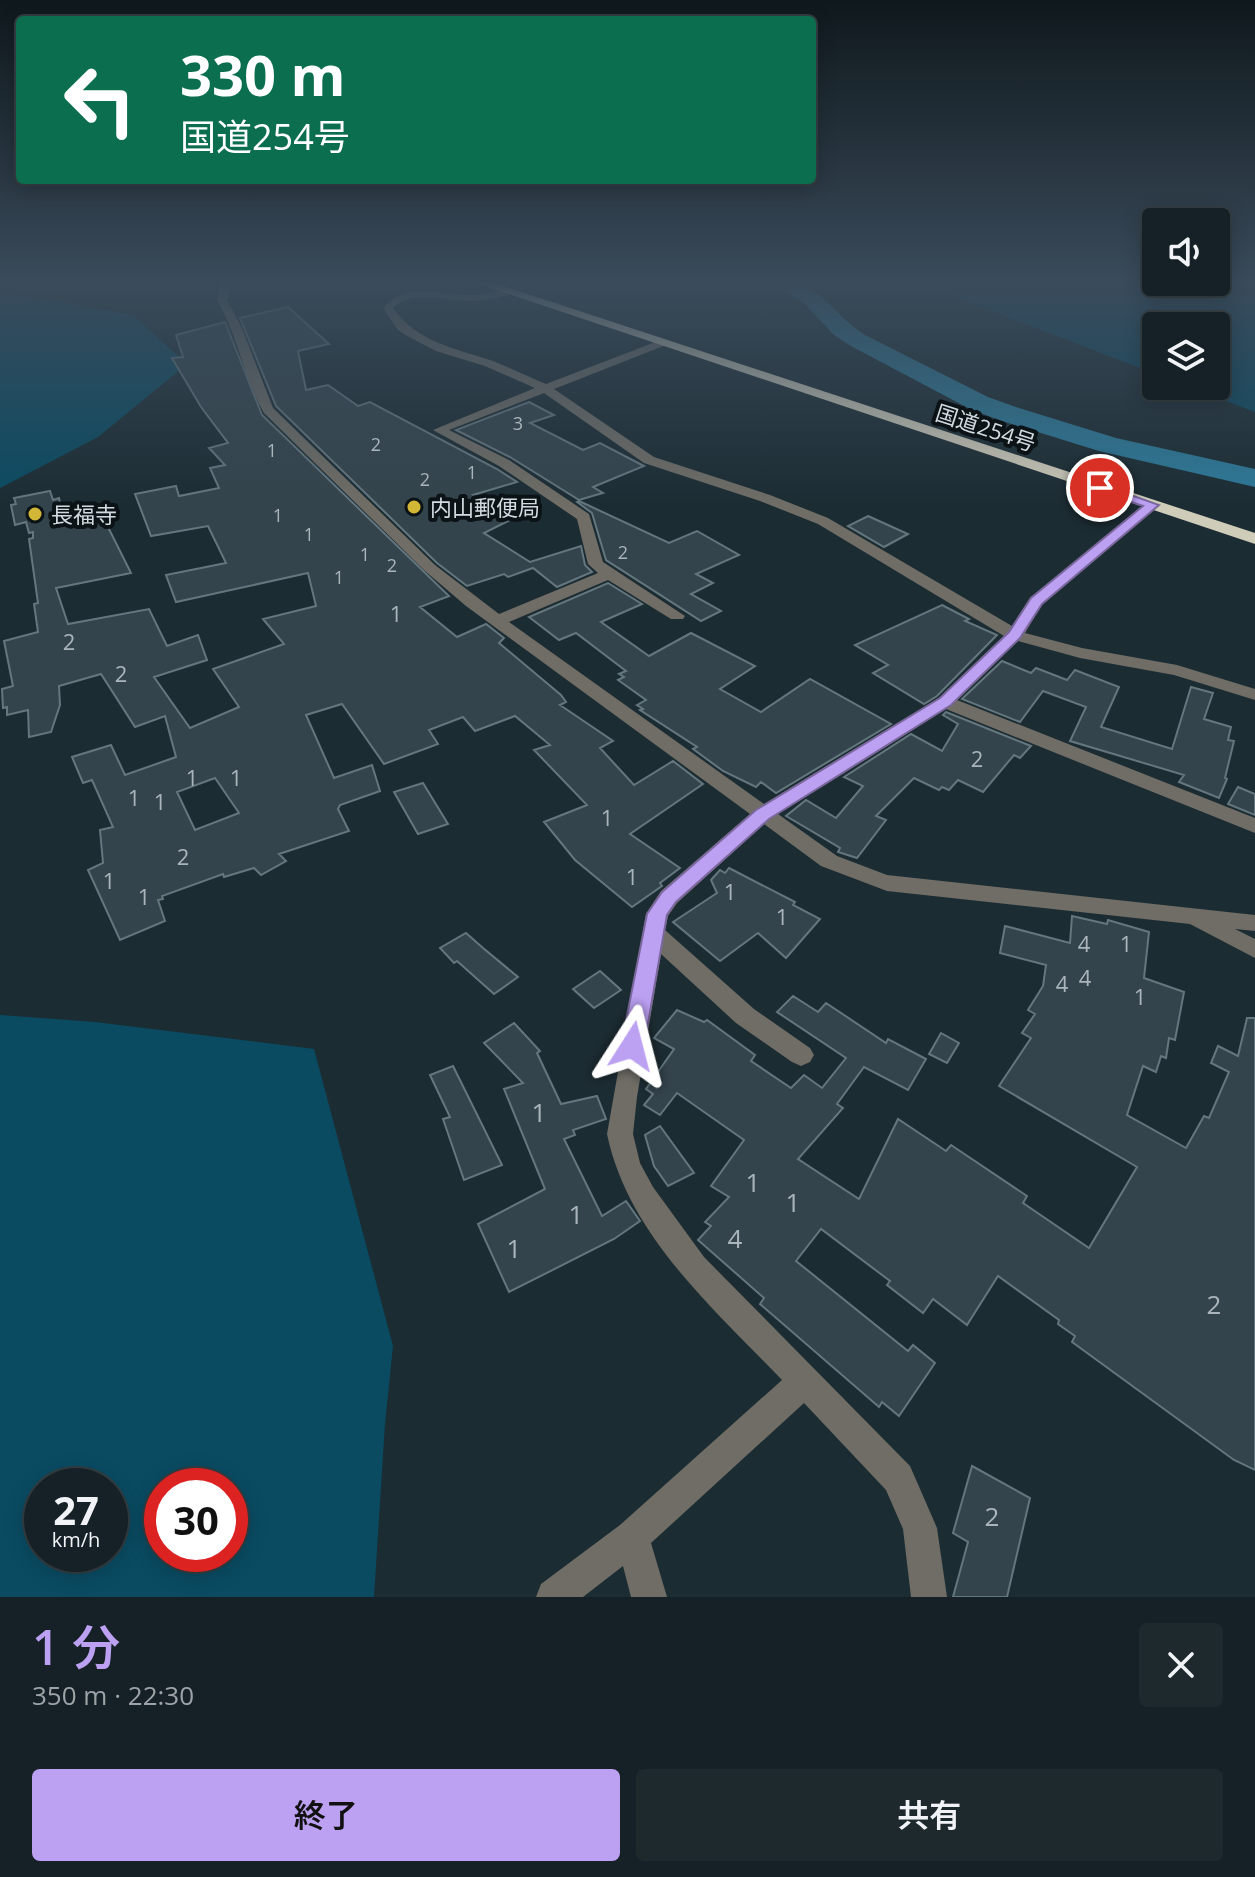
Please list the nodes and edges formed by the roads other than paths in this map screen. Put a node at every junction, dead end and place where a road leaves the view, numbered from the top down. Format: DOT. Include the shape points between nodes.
graph roads {
  1 [pos="249,356"];
  2 [pos="462,356"];
  3 [pos="629,356"];
  4 [pos="700,356"];
  5 [pos="545,388"];
  6 [pos="1153,505"];
  7 [pos="1255,539"];
  8 [pos="609,574"];
  9 [pos="677,616"];
  10 [pos="497,621"];
  11 [pos="1015,635"];
  12 [pos="1255,695"];
  13 [pos="945,702"];
  14 [pos="763,814"];
  15 [pos="1255,826"];
  16 [pos="1186,915"];
  17 [pos="1255,923"];
  18 [pos="653,933"];
  19 [pos="1255,949"];
  20 [pos="801,1055"];
  21 [pos="805,1381"];
  22 [pos="632,1537"];
  23 [pos="554,1597"];
  24 [pos="649,1597"];
  25 [pos="929,1597"];
  1 -- 10 [label="street" via="257,392 268,410 430,568"];
  2 -- 5 [label="street"];
  3 -- 5 [label="street"];
  4 -- 6 [label="highway, 国道254号"];
  5 -- 8 [label="street" via="439,430 504,463 584,517 596,564"];
  5 -- 11 [label="street" via="649,460 823,521"];
  6 -- 7 [label="highway, 国道254号"];
  6 -- 11 [label="street" via="1036,601"];
  8 -- 9 [label="street"];
  8 -- 10 [label="street"];
  10 -- 14 [label="street"];
  11 -- 12 [label="street" via="1177,670"];
  11 -- 13 [label="street"];
  13 -- 14 [label="street"];
  13 -- 15 [label="street"];
  14 -- 16 [label="street" via="829,861 887,883"];
  14 -- 18 [label="street" via="669,897 657,914"];
  16 -- 17 [label="street"];
  16 -- 19 [label="street"];
  18 -- 20 [label="street" via="745,1016"];
  18 -- 21 [label="street" via="624,1097 620,1134 627,1165 694,1267"];
  21 -- 22 [label="street"];
  21 -- 25 [label="street" via="898,1478 920,1528"];
  22 -- 23 [label="street"];
  22 -- 24 [label="street"];
}
